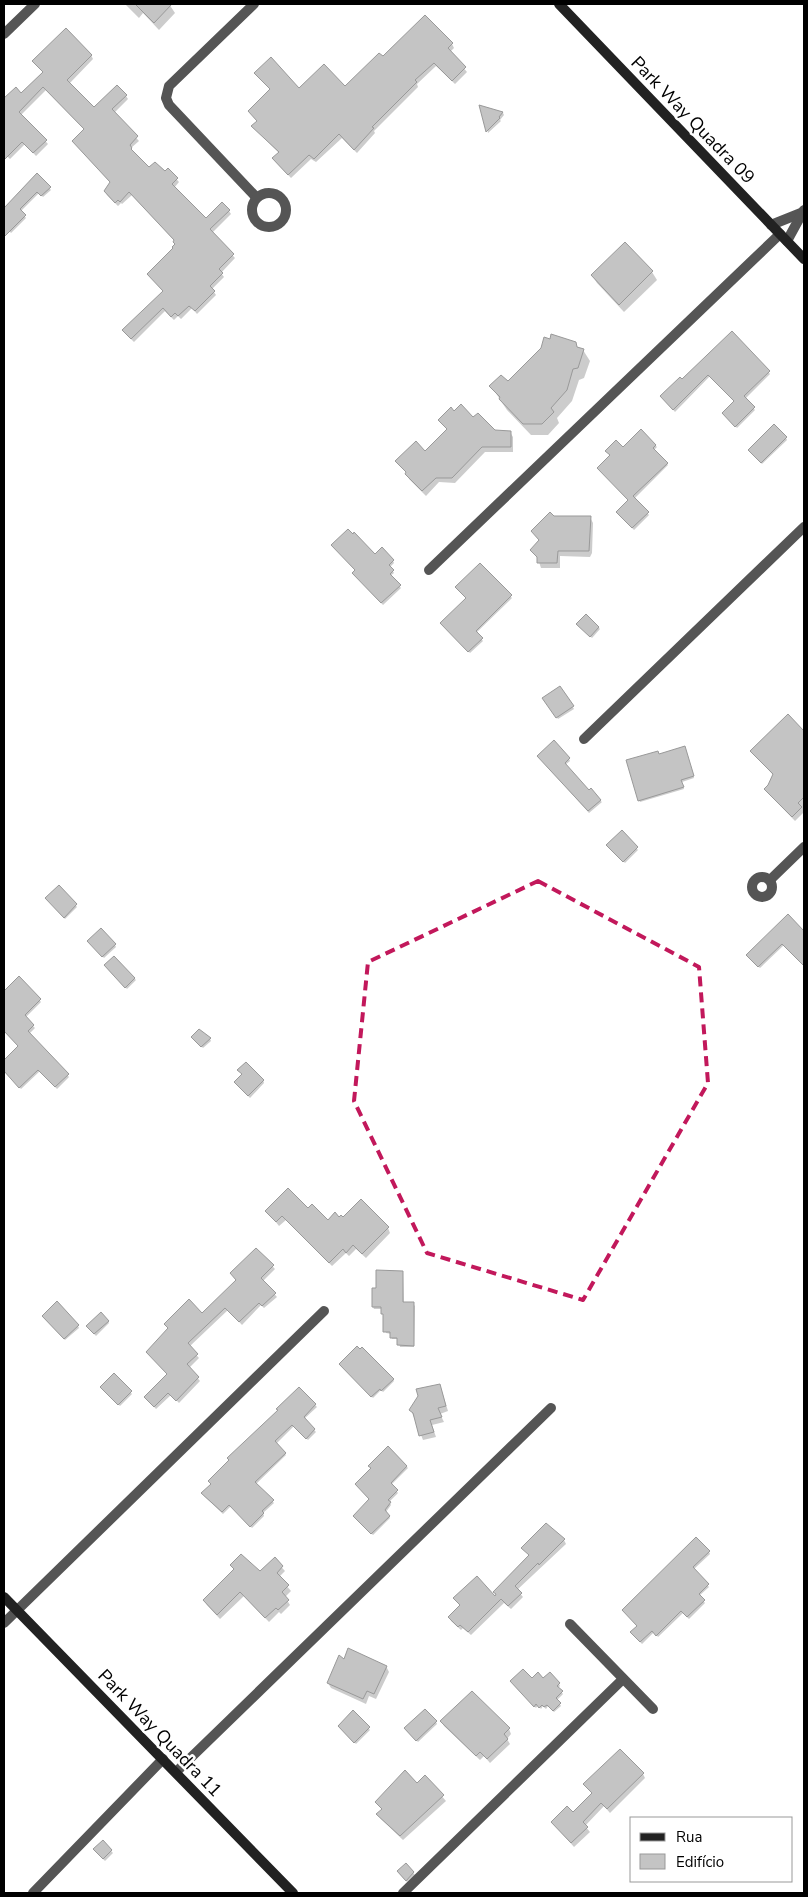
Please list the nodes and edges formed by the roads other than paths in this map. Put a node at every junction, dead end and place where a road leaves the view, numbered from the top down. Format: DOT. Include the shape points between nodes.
graph roads {
  1 [pos="35,4"];
  2 [pos="254,4"];
  3 [pos="559,4"];
  4 [pos="4,34"];
  5 [pos="256,197"];
  6 [pos="803,212"];
  7 [pos="771,225"];
  8 [pos="783,238"];
  9 [pos="804,259"];
  10 [pos="804,527"];
  11 [pos="429,570"];
  12 [pos="584,739"];
  13 [pos="804,847"];
  14 [pos="770,880"];
  15 [pos="324,1311"];
  16 [pos="551,1408"];
  17 [pos="4,1597"];
  18 [pos="17,1610"];
  19 [pos="4,1623"];
  20 [pos="570,1624"];
  21 [pos="622,1679"];
  22 [pos="652,1709"];
  23 [pos="164,1759"];
  24 [pos="176,1772"];
  25 [pos="33,1893"];
  26 [pos="293,1893"];
  27 [pos="403,1893"];
  1 -- 4 [label="street"];
  2 -- 5 [label="street" via="169,86 166,98"];
  3 -- 7 [label="street, Park Way Quadra 09"];
  6 -- 7 [label="street"];
  6 -- 8 [label="street"];
  7 -- 8 [label="street, Park Way Quadra 09"];
  8 -- 9 [label="street, Park Way Quadra 09"];
  8 -- 11 [label="street"];
  10 -- 12 [label="street"];
  13 -- 14 [label="street"];
  15 -- 18 [label="street"];
  16 -- 24 [label="street"];
  17 -- 18 [label="street, Park Way Quadra 11"];
  18 -- 19 [label="street"];
  18 -- 23 [label="street, Park Way Quadra 11"];
  20 -- 21 [label="street"];
  21 -- 22 [label="street"];
  21 -- 27 [label="street"];
  23 -- 24 [label="street, Park Way Quadra 11"];
  23 -- 25 [label="street"];
  24 -- 26 [label="street, Park Way Quadra 11"];
}
